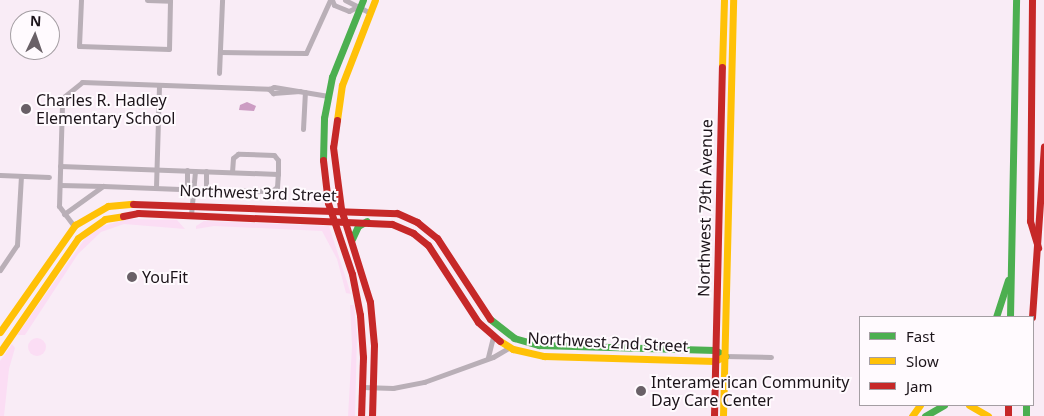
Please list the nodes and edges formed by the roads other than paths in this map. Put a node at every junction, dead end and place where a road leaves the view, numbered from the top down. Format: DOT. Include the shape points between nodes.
graph roads {
  1 [pos="81,0"];
  2 [pos="147,0"];
  3 [pos="170,0"];
  4 [pos="222,0"];
  5 [pos="331,0"];
  6 [pos="345,0"];
  7 [pos="363,0"];
  8 [pos="375,0"];
  9 [pos="724,0"];
  10 [pos="733,0"];
  11 [pos="1016,0"];
  12 [pos="1032,0"];
  13 [pos="358,9"];
  14 [pos="370,13"];
  15 [pos="220,52"];
  16 [pos="219,73"];
  17 [pos="159,85"];
  18 [pos="302,91"];
  19 [pos="328,96"];
  20 [pos="304,128"];
  21 [pos="1044,146"];
  22 [pos="720,150"];
  23 [pos="729,152"];
  24 [pos="60,166"];
  25 [pos="156,169"];
  26 [pos="187,170"];
  27 [pos="195,170"];
  28 [pos="206,171"];
  29 [pos="232,172"];
  30 [pos="278,174"];
  31 [pos="0,175"];
  32 [pos="21,176"];
  33 [pos="49,177"];
  34 [pos="60,185"];
  35 [pos="103,186"];
  36 [pos="156,188"];
  37 [pos="180,189"];
  38 [pos="192,191"];
  39 [pos="192,204"];
  40 [pos="330,209"];
  41 [pos="341,209"];
  42 [pos="64,214"];
  43 [pos="191,215"];
  44 [pos="333,220"];
  45 [pos="344,220"];
  46 [pos="368,221"];
  47 [pos="74,226"];
  48 [pos="352,239"];
  49 [pos="1038,248"];
  50 [pos="1011,265"];
  51 [pos="0,270"];
  52 [pos="996,316"];
  53 [pos="1010,316"];
  54 [pos="1032,316"];
  55 [pos="1,330"];
  56 [pos="11,336"];
  57 [pos="0,337"];
  58 [pos="493,337"];
  59 [pos="514,338"];
  60 [pos="510,347"];
  61 [pos="715,350"];
  62 [pos="0,352"];
  63 [pos="725,356"];
  64 [pos="488,357"];
  65 [pos="771,357"];
  66 [pos="715,361"];
  67 [pos="362,387"];
  68 [pos="373,387"];
  69 [pos="942,406"];
  70 [pos="971,406"];
  71 [pos="361,416"];
  72 [pos="372,416"];
  73 [pos="714,416"];
  74 [pos="723,416"];
  75 [pos="925,416"];
  76 [pos="988,416"];
  1 -- 3 [label="street" via="79,46 169,49"];
  2 -- 3 [label="street"];
  4 -- 15 [label="street"];
  5 -- 13 [label="street" via="334,5 349,11"];
  5 -- 15 [label="street" via="307,52 303,54"];
  6 -- 13 [label="street"];
  7 -- 13 [label="main road"];
  8 -- 14 [label="main road"];
  9 -- 22 [label="main road, Northwest 79th Avenue"];
  10 -- 23 [label="main road, Northwest 79th Avenue"];
  11 -- 50 [label="main road"];
  12 -- 49 [label="main road" via="1030,221"];
  13 -- 14 [label="street"];
  13 -- 19 [label="main road"];
  14 -- 41 [label="main road" via="346,70 335,116 333,158"];
  15 -- 16 [label="street"];
  17 -- 18 [label="street" via="274,87"];
  17 -- 24 [label="street" via="79,84 63,102"];
  17 -- 25 [label="street"];
  18 -- 19 [label="street"];
  18 -- 20 [label="street"];
  19 -- 40 [label="main road" via="322,160"];
  21 -- 49 [label="main road"];
  22 -- 23 [label="street"];
  22 -- 61 [label="main road, Northwest 79th Avenue"];
  23 -- 63 [label="main road, Northwest 79th Avenue"];
  24 -- 25 [label="street"];
  24 -- 34 [label="street"];
  25 -- 26 [label="street"];
  25 -- 36 [label="street"];
  26 -- 27 [label="street"];
  26 -- 38 [label="street" via="187,184"];
  27 -- 28 [label="street"];
  27 -- 38 [label="street"];
  28 -- 29 [label="street"];
  28 -- 30 [label="street" via="208,189 230,190 272,191 278,187"];
  29 -- 30 [label="street"];
  29 -- 30 [label="street" via="236,154 274,155 278,160"];
  31 -- 32 [label="street"];
  32 -- 33 [label="street"];
  32 -- 51 [label="street" via="16,245"];
  34 -- 35 [label="street"];
  34 -- 42 [label="street" via="59,208"];
  35 -- 36 [label="street"];
  35 -- 42 [label="street"];
  36 -- 37 [label="street"];
  38 -- 39 [label="street"];
  39 -- 40 [label="main road, Northwest 3rd Street"];
  39 -- 43 [label="street"];
  39 -- 47 [label="main road, Northwest 3rd Street" via="118,204 93,213"];
  40 -- 41 [label="main road, Northwest 3rd Street"];
  40 -- 44 [label="main road"];
  41 -- 45 [label="main road"];
  41 -- 59 [label="main road, Northwest 3rd Street" via="391,212 426,228 443,245 490,319"];
  42 -- 47 [label="street"];
  43 -- 44 [label="main road, Northwest 3rd Street"];
  43 -- 56 [label="main road, Northwest 3rd Street" via="126,214 102,220 78,238"];
  44 -- 45 [label="main road, Northwest 3rd Street"];
  44 -- 67 [label="main road" via="358,299"];
  45 -- 46 [label="main road, Northwest 3rd Street"];
  45 -- 48 [label="main road"];
  46 -- 48 [label="main road" via="358,226"];
  46 -- 58 [label="main road, Northwest 3rd Street" via="398,225 426,242 478,322"];
  47 -- 55 [label="main road, Northwest 3rd Street"];
  48 -- 68 [label="main road" via="371,312"];
  49 -- 54 [label="main road"];
  50 -- 52 [label="main road"];
  50 -- 53 [label="main road"];
  55 -- 56 [label="main road"];
  56 -- 57 [label="main road"];
  56 -- 62 [label="main road, Northwest 3rd Street"];
  58 -- 60 [label="main road, Northwest 2nd Street"];
  58 -- 64 [label="street"];
  59 -- 61 [label="main road, Northwest 2nd Street" via="543,345"];
  60 -- 64 [label="street"];
  60 -- 66 [label="main road, Northwest 2nd Street" via="544,356"];
  61 -- 63 [label="main road, Northwest 2nd Street"];
  61 -- 66 [label="main road, Northwest 79th Avenue"];
  63 -- 65 [label="street, Northwest 2nd Street"];
  63 -- 66 [label="main road, Northwest 2nd Street"];
  63 -- 74 [label="main road, Northwest 79th Avenue"];
  64 -- 68 [label="street" via="418,384"];
  66 -- 73 [label="main road, Northwest 79th Avenue"];
  67 -- 68 [label="street"];
  67 -- 71 [label="main road"];
  68 -- 72 [label="main road"];
  69 -- 75 [label="main road"];
  70 -- 76 [label="main road"];
}
